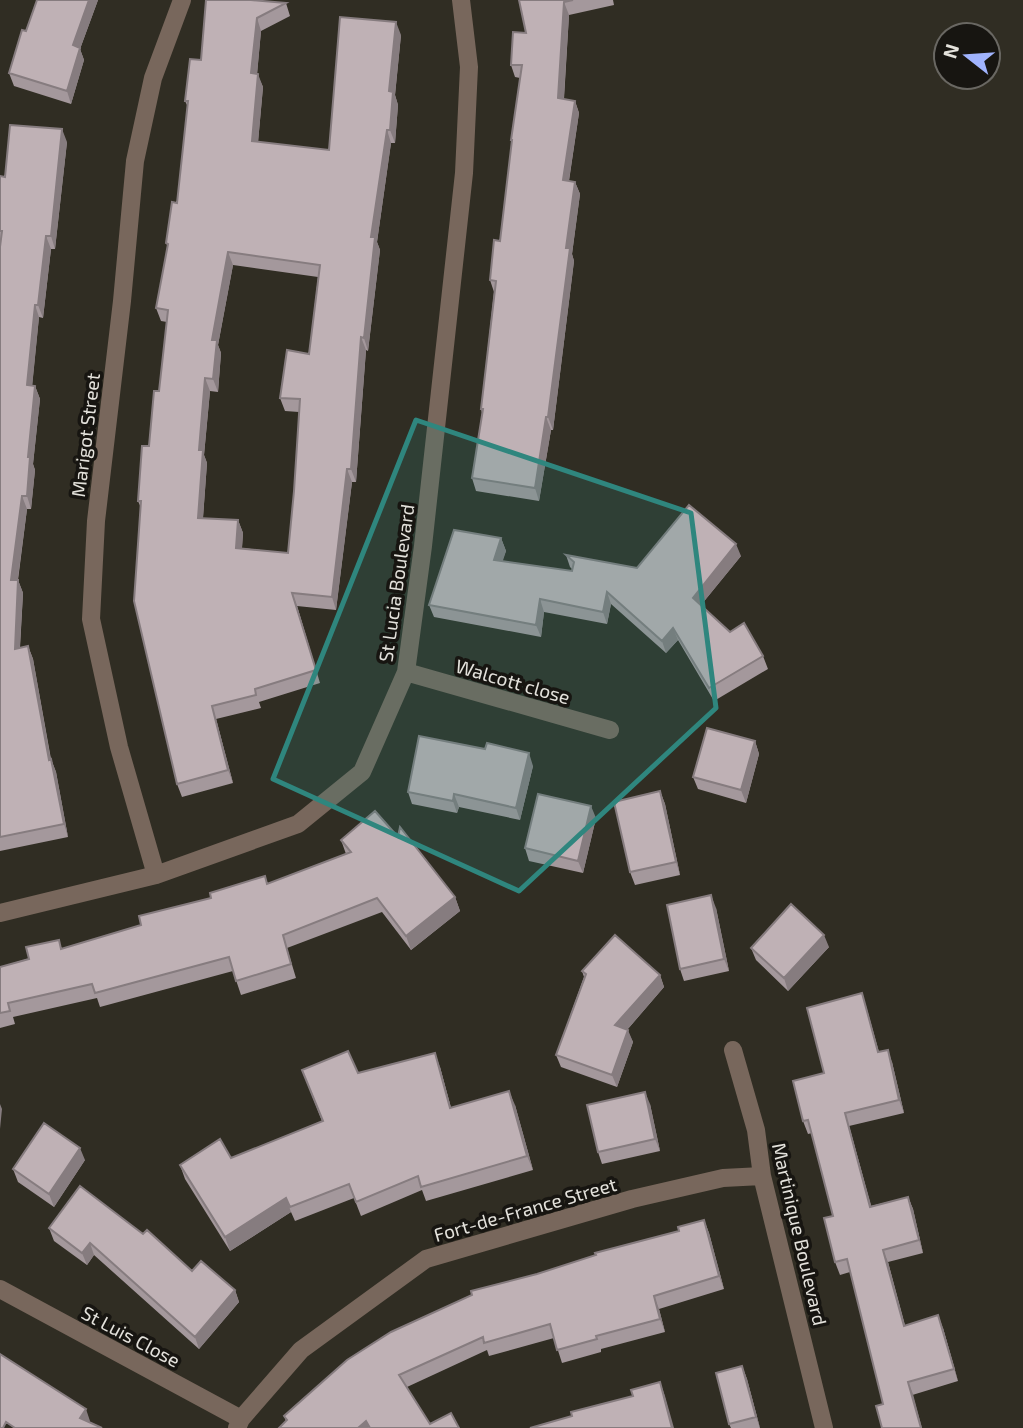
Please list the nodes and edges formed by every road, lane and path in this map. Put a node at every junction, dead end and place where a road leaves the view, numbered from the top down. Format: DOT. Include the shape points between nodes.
graph roads {
  1 [pos="182,0"];
  2 [pos="461,0"];
  3 [pos="405,673"];
  4 [pos="610,730"];
  5 [pos="156,875"];
  6 [pos="0,914"];
  7 [pos="733,1050"];
  8 [pos="762,1176"];
  9 [pos="0,1289"];
  10 [pos="239,1424"];
  11 [pos="824,1428"];
  1 -- 5 [label="street, Marigot Street" via="153,78 135,161 96,521 90,620 119,747"];
  2 -- 3 [label="street, St Lucia Boulevard" via="469,67 464,173"];
  3 -- 4 [label="street, Walcott close"];
  3 -- 5 [label="street, St Lucia Boulevard" via="362,772 298,824"];
  5 -- 6 [label="street, St Lucia Boulevard"];
  7 -- 8 [label="street, Martinique Boulevard"];
  8 -- 10 [label="street, Fort-de-France Street" via="723,1178 632,1199 426,1259 301,1350"];
  8 -- 11 [label="street, Martinique Boulevard"];
  9 -- 10 [label="street, St Luis Close"];
}
